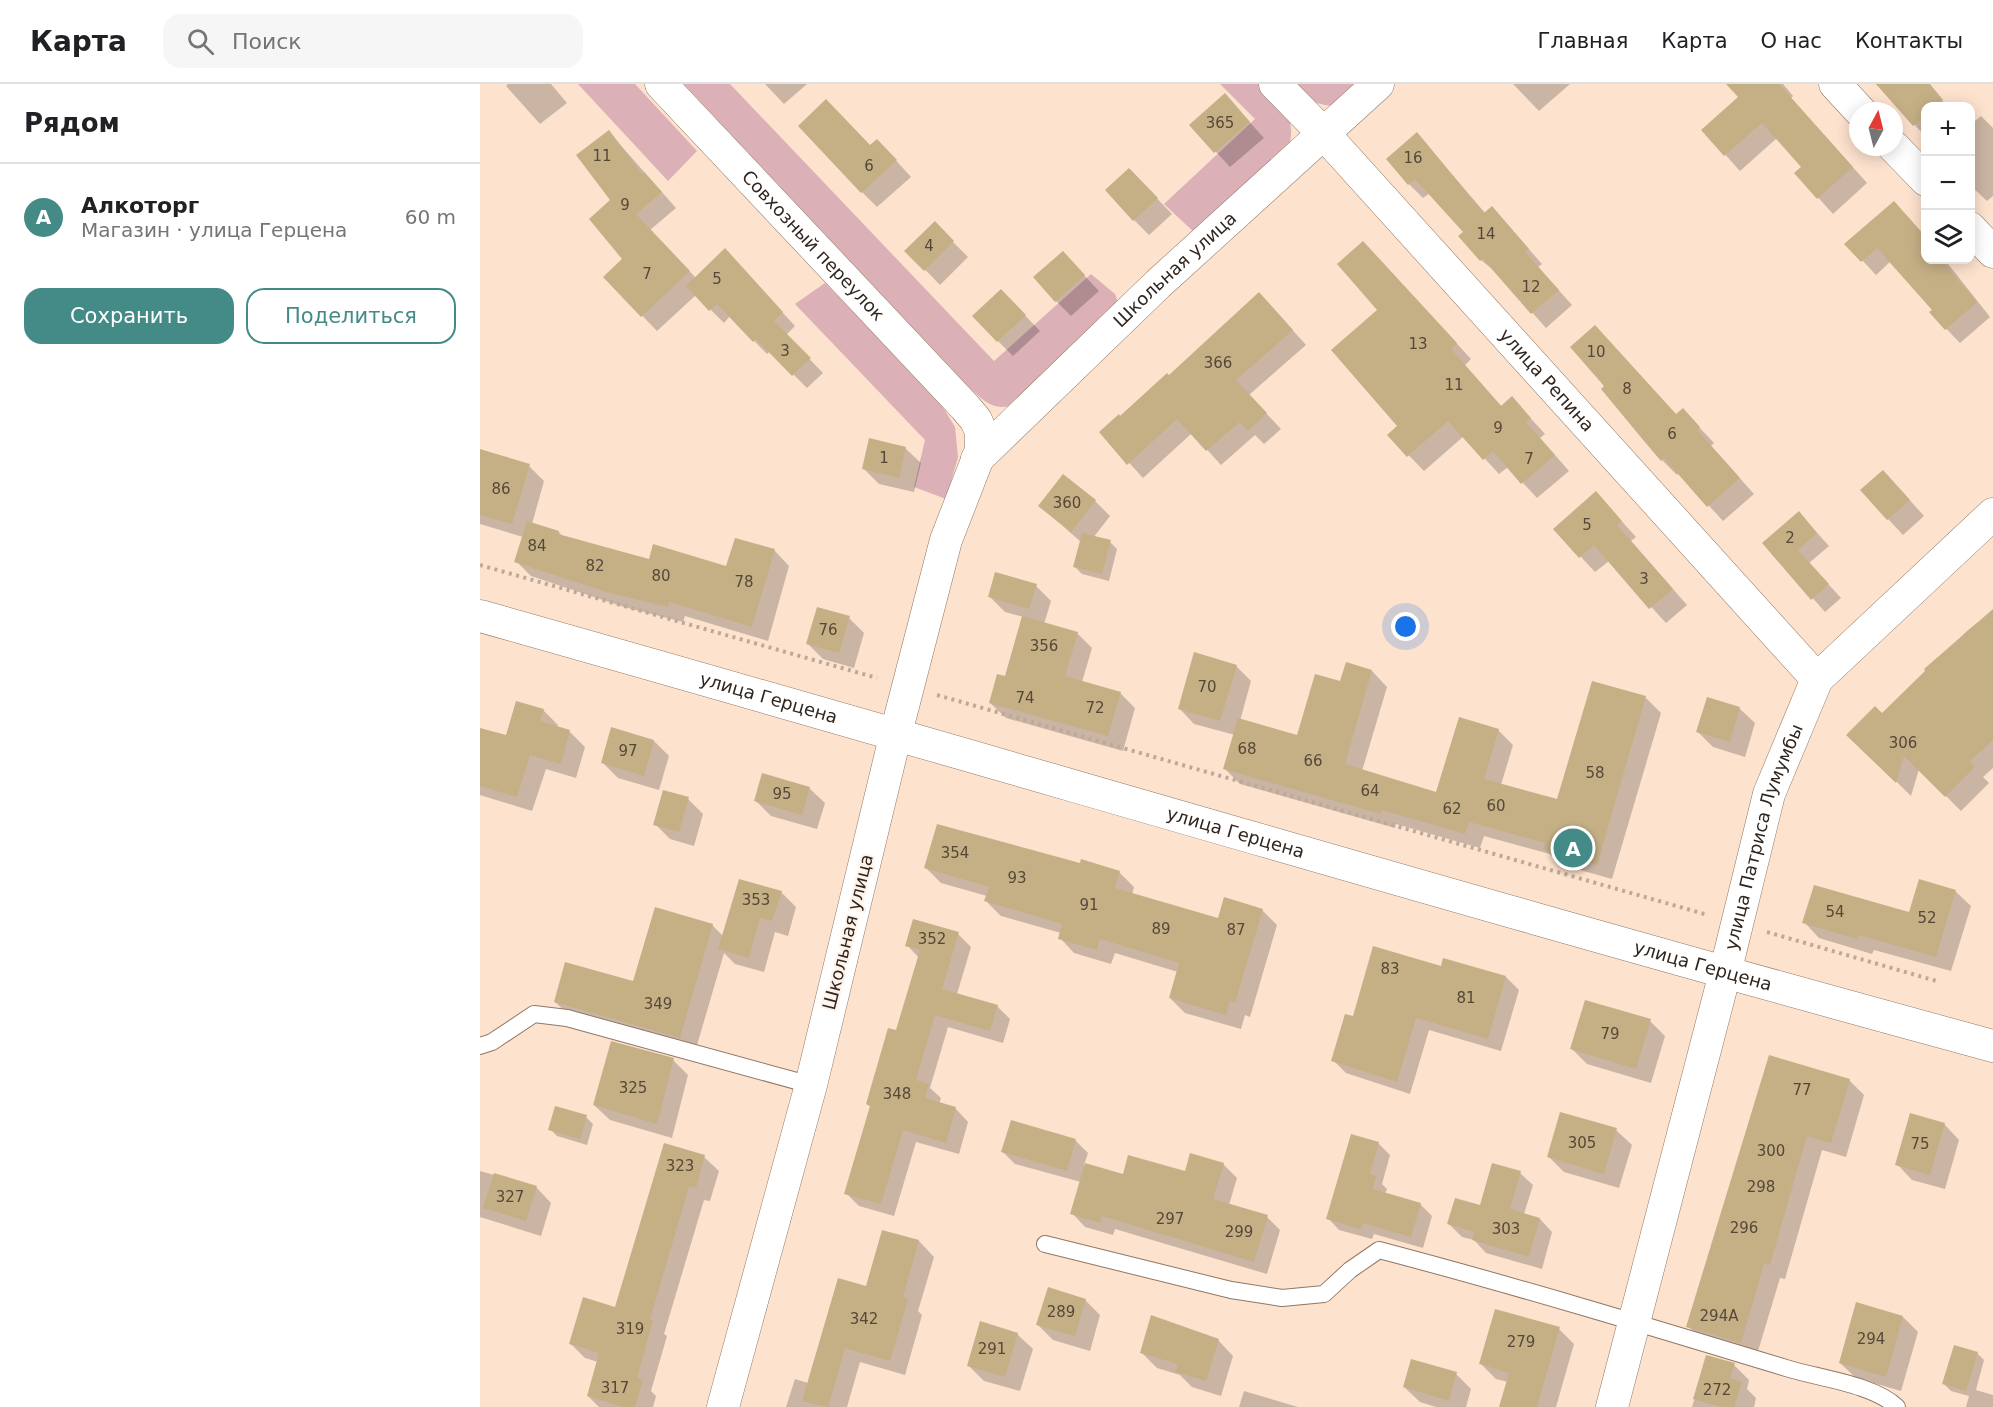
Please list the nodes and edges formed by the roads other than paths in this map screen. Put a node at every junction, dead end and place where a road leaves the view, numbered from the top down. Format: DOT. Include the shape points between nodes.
graph roads {
  1 [pos="661,84"];
  2 [pos="1275,84"];
  3 [pos="1378,84"];
  4 [pos="1835,84"];
  5 [pos="1852,102"];
  6 [pos="1324,134"];
  7 [pos="1903,156"];
  8 [pos="1921,175"];
  9 [pos="1975,232"];
  10 [pos="1993,252"];
  11 [pos="965,407"];
  12 [pos="977,459"];
  13 [pos="1993,514"];
  14 [pos="480,615"];
  15 [pos="1816,679"];
  16 [pos="896,733"];
  17 [pos="1725,974"];
  18 [pos="480,1046"];
  19 [pos="1993,1046"];
  20 [pos="811,1085"];
  21 [pos="1045,1244"];
  22 [pos="1635,1322"];
  23 [pos="723,1407"];
  24 [pos="1612,1407"];
  25 [pos="1897,1407"];
  1 -- 11 [label="street, Совхозный переулок"];
  2 -- 6 [label="street, улица Репина"];
  3 -- 6 [label="street, Школьная улица"];
  4 -- 5 [label="street"];
  6 -- 12 [label="street, Школьная улица" via="1158,284"];
  6 -- 15 [label="street, улица Репина"];
  7 -- 8 [label="street"];
  9 -- 10 [label="street"];
  11 -- 12 [label="street, Школьная улица" via="981,432"];
  12 -- 16 [label="street, Школьная улица" via="946,540"];
  13 -- 15 [label="street, улица Патриса Лумумбы"];
  14 -- 16 [label="street, улица Герцена"];
  15 -- 17 [label="street, улица Патриса Лумумбы" via="1769,794"];
  16 -- 17 [label="street, улица Герцена"];
  16 -- 20 [label="street, Школьная улица"];
  17 -- 19 [label="street, улица Герцена"];
  17 -- 22 [label="street, улица Патриса Лумумбы"];
  18 -- 20 [label="lane" via="534,1014 567,1018"];
  20 -- 23 [label="street, Школьная улица"];
  21 -- 22 [label="lane" via="1231,1290 1282,1298 1324,1294 1379,1250"];
  22 -- 24 [label="street, улица Патриса Лумумбы"];
  22 -- 25 [label="lane" via="1812,1377 1862,1388"];
}
